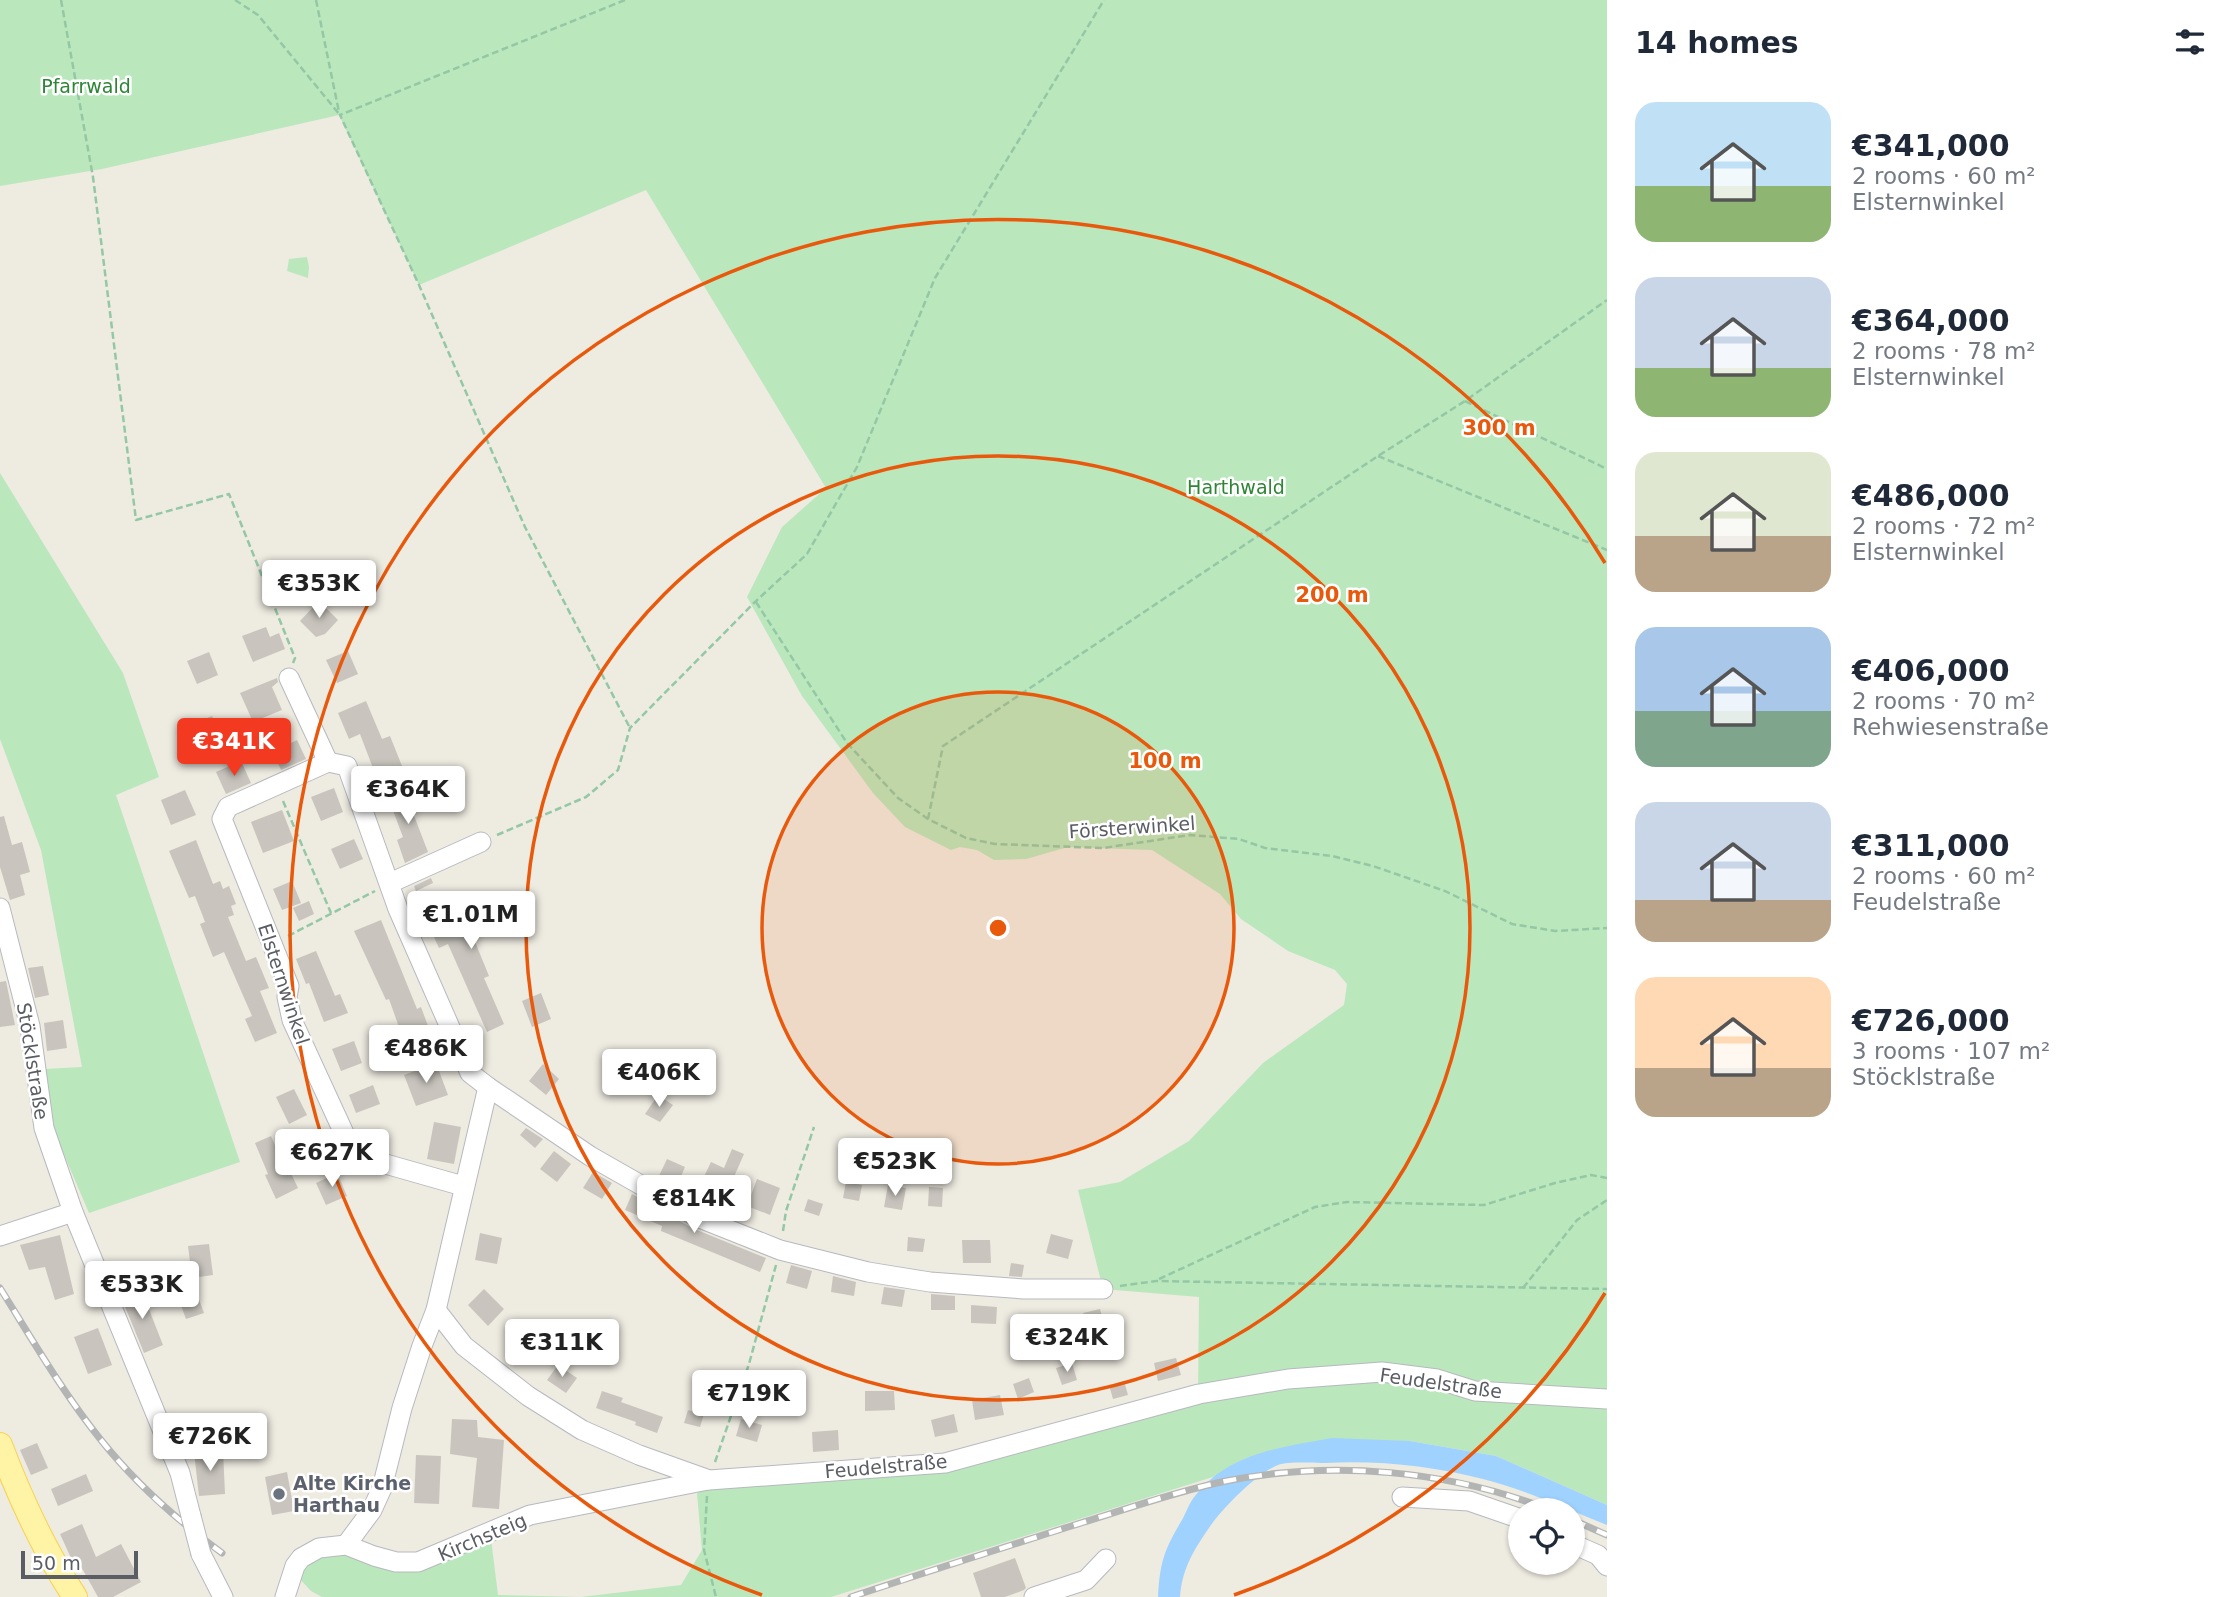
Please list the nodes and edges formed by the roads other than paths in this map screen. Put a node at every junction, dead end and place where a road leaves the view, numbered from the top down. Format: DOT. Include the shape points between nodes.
graph roads {
  1 [pos="289,678"];
  2 [pos="328,762"];
  3 [pos="481,842"];
  4 [pos="390,883"];
  5 [pos="0,908"];
  6 [pos="488,1087"];
  7 [pos="463,1186"];
  8 [pos="73,1212"];
  9 [pos="0,1236"];
  10 [pos="1103,1289"];
  11 [pos="436,1310"];
  12 [pos="1607,1399"];
  13 [pos="0,1445"];
  14 [pos="708,1485"];
  15 [pos="1402,1497"];
  16 [pos="1508,1514"];
  17 [pos="346,1545"];
  18 [pos="1585,1549"];
  19 [pos="1106,1559"];
  20 [pos="1607,1566"];
  21 [pos="75,1597"];
  22 [pos="223,1597"];
  23 [pos="285,1597"];
  24 [pos="1034,1597"];
  1 -- 2 [label="street"];
  2 -- 4 [label="street" via="346,766"];
  2 -- 7 [label="street, Elsternwinkel" via="228,807 222,819 289,986 292,1020 355,1155"];
  3 -- 4 [label="street"];
  4 -- 6 [label="street" via="470,1073"];
  5 -- 8 [label="street, Stöcklstraße" via="30,1026 44,1128"];
  6 -- 7 [label="street"];
  6 -- 10 [label="street" via="590,1156 697,1217 780,1250 930,1282"];
  7 -- 11 [label="street"];
  8 -- 9 [label="street"];
  8 -- 22 [label="street, Stöcklstraße, bridge" via="175,1462 201,1553"];
  11 -- 14 [label="street, Feudelstraße" via="464,1346 528,1396 582,1430"];
  11 -- 17 [label="street" via="402,1408 382,1488"];
  12 -- 14 [label="street, Feudelstraße" via="1475,1391 1437,1379 1382,1372 1288,1379 1199,1394 945,1463"];
  13 -- 21 [label="main road" via="19,1494"];
  14 -- 17 [label="street, Kirchsteig" via="530,1515 418,1562 396,1562"];
  15 -- 16 [label="street" via="1469,1501"];
  17 -- 23 [label="street" via="319,1548 301,1558"];
  18 -- 20 [label="street"];
  19 -- 24 [label="street" via="1086,1580"];
}
